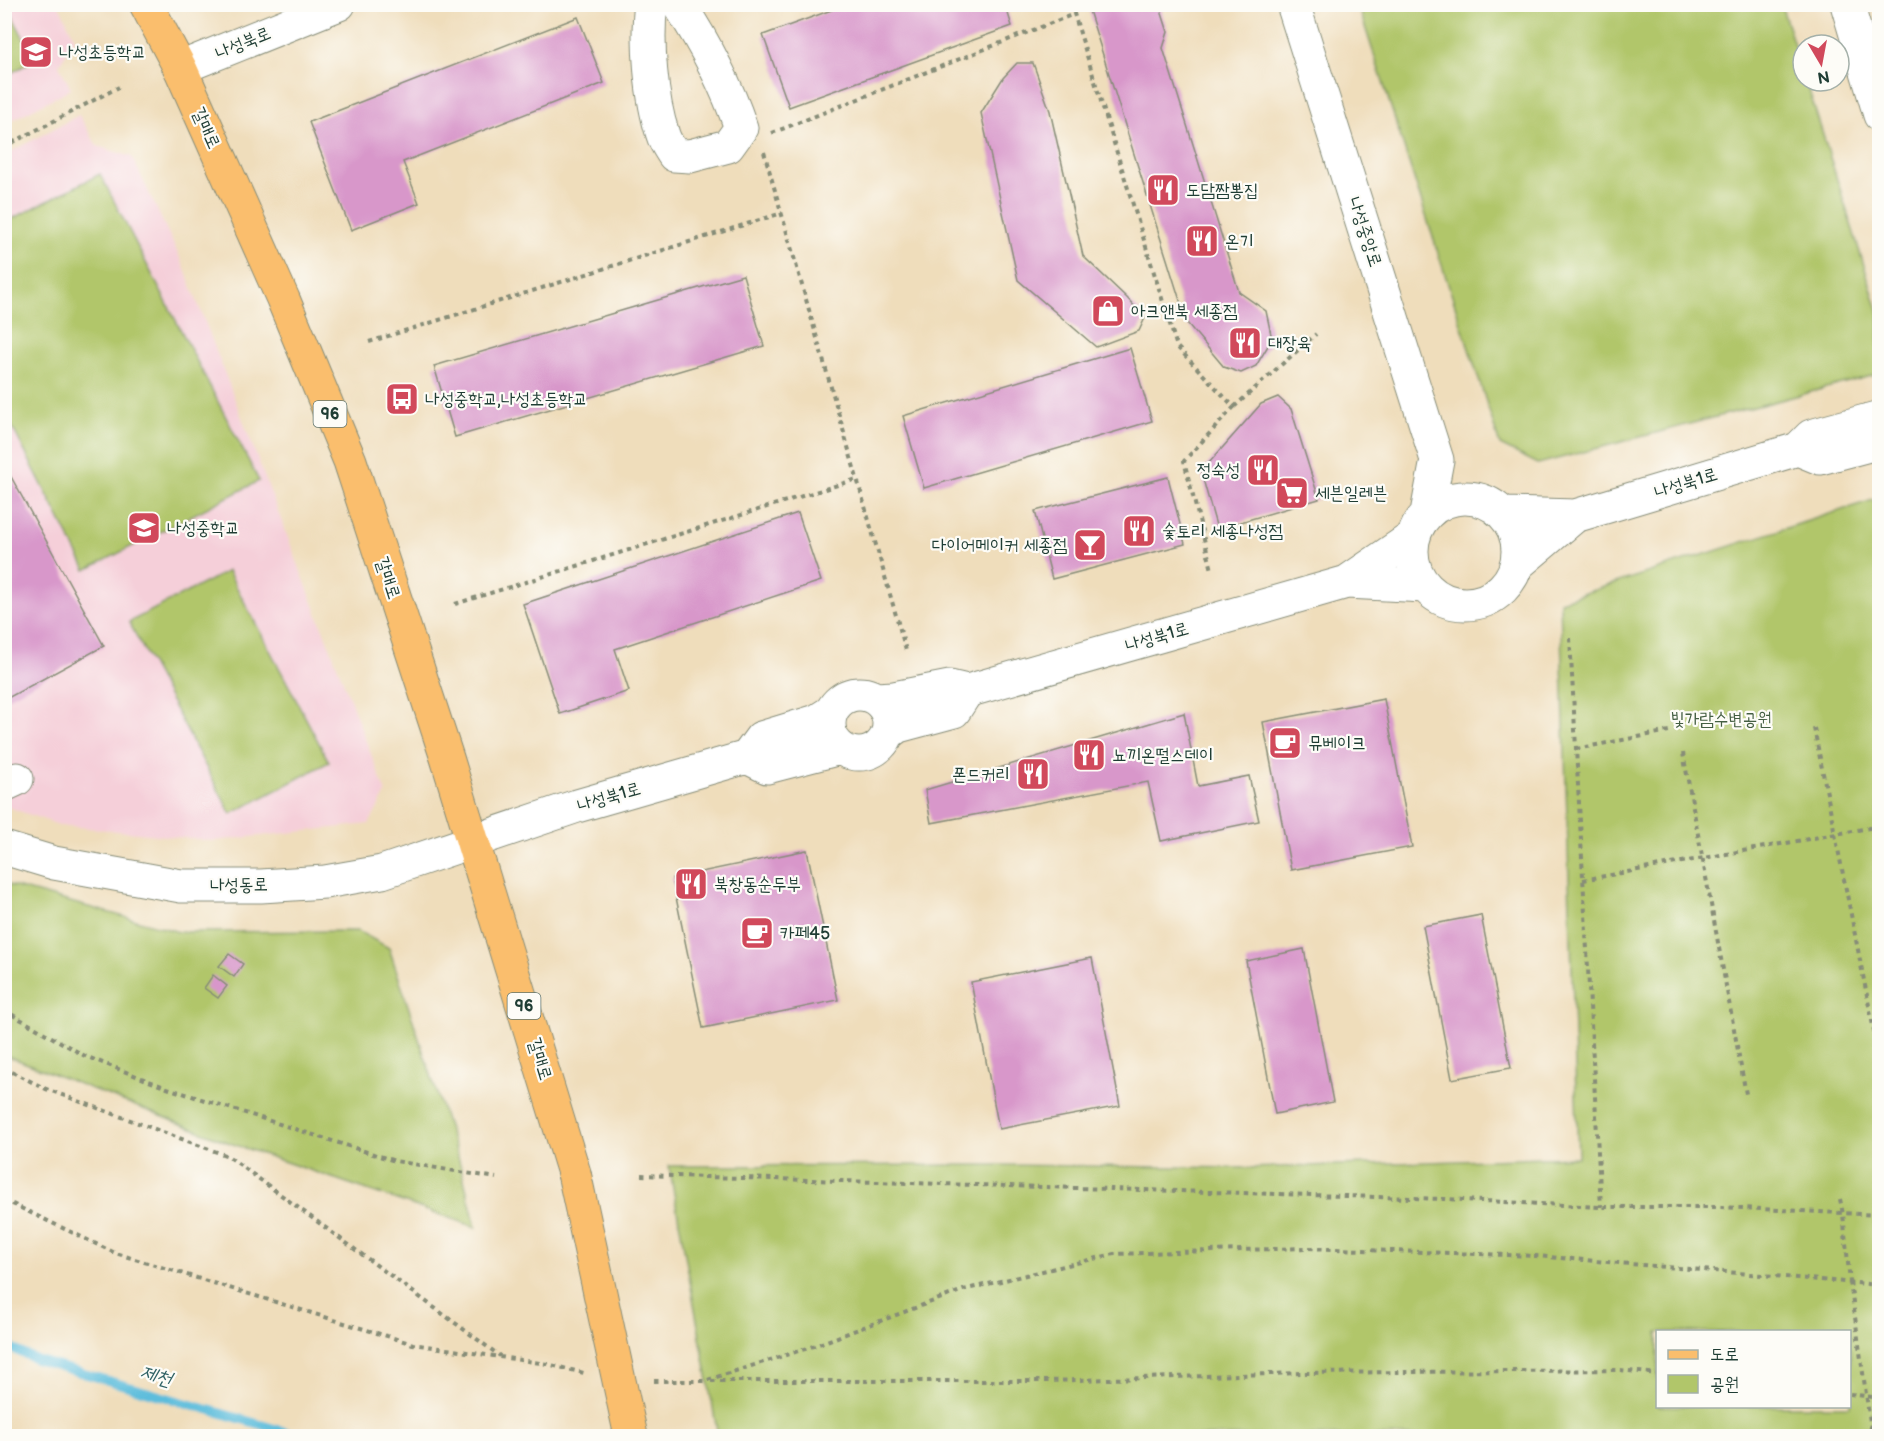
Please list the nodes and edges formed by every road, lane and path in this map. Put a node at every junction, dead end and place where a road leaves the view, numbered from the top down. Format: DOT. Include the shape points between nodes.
graph roads {
  1 [pos="146,4"];
  2 [pos="339,4"];
  3 [pos="651,4"];
  4 [pos="680,4"];
  5 [pos="1071,4"];
  6 [pos="1293,4"];
  7 [pos="1847,4"];
  8 [pos="1074,14"];
  9 [pos="180,68"];
  10 [pos="119,87"];
  11 [pos="1880,116"];
  12 [pos="771,133"];
  13 [pos="4,147"];
  14 [pos="763,148"];
  15 [pos="782,213"];
  16 [pos="1316,334"];
  17 [pos="369,342"];
  18 [pos="1234,407"];
  19 [pos="1880,417"];
  20 [pos="1880,442"];
  21 [pos="1798,449"];
  22 [pos="1437,460"];
  23 [pos="858,479"];
  24 [pos="1493,507"];
  25 [pos="1575,516"];
  26 [pos="1420,525"];
  27 [pos="1517,565"];
  28 [pos="1212,570"];
  29 [pos="1347,582"];
  30 [pos="1425,586"];
  31 [pos="455,604"];
  32 [pos="1570,638"];
  33 [pos="907,654"];
  34 [pos="967,691"];
  35 [pos="876,699"];
  36 [pos="831,712"];
  37 [pos="1814,728"];
  38 [pos="1669,731"];
  39 [pos="887,734"];
  40 [pos="840,748"];
  41 [pos="1576,748"];
  42 [pos="1683,753"];
  43 [pos="747,757"];
  44 [pos="1880,826"];
  45 [pos="1835,834"];
  46 [pos="472,840"];
  47 [pos="4,848"];
  48 [pos="1704,858"];
  49 [pos="1583,880"];
  50 [pos="4,1010"];
  51 [pos="1880,1061"];
  52 [pos="4,1068"];
  53 [pos="1746,1094"];
  54 [pos="641,1175"];
  55 [pos="496,1178"];
  56 [pos="1840,1199"];
  57 [pos="4,1200"];
  58 [pos="1601,1207"];
  59 [pos="1843,1214"];
  60 [pos="1880,1215"];
  61 [pos="1850,1282"];
  62 [pos="1880,1284"];
  63 [pos="502,1357"];
  64 [pos="590,1374"];
  65 [pos="1656,1374"];
  66 [pos="646,1381"];
  67 [pos="704,1381"];
  68 [pos="1851,1394"];
  69 [pos="1880,1398"];
  70 [pos="631,1437"];
  71 [pos="1872,1437"];
  1 -- 9 [label="main road, 갈매로 / 96"];
  2 -- 9 [label="street, 나성북로"];
  3 -- 4 [label="street" via="648,25 652,81 663,136 674,155 690,156 728,147 741,128 717,68"];
  5 -- 8 [label="path"];
  6 -- 22 [label="street, 나성중앙로"];
  7 -- 11 [label="street"];
  8 -- 12 [label="path"];
  8 -- 18 [label="path" via="1177,347"];
  9 -- 46 [label="main road, 갈매로 / 96" via="283,298 350,461"];
  10 -- 13 [label="path"];
  14 -- 15 [label="path"];
  15 -- 17 [label="path"];
  15 -- 23 [label="path"];
  16 -- 18 [label="path"];
  18 -- 28 [label="path" via="1184,461"];
  19 -- 21 [label="street, 나성북1로" via="1811,436"];
  20 -- 21 [label="street" via="1820,458"];
  21 -- 25 [label="street, 나성북1로"];
  22 -- 24 [label="street"];
  22 -- 26 [label="street"];
  23 -- 31 [label="path"];
  23 -- 33 [label="path"];
  24 -- 25 [label="street"];
  24 -- 26 [label="street" via="1467,498 1453,499 1439,504"];
  24 -- 27 [label="street" via="1512,525 1519,552"];
  25 -- 27 [label="street"];
  26 -- 29 [label="street"];
  26 -- 30 [label="street" via="1413,563"];
  27 -- 30 [label="street" via="1499,592 1469,604 1438,597"];
  29 -- 30 [label="street"];
  29 -- 34 [label="street, 나성북1로"];
  32 -- 41 [label="path"];
  34 -- 35 [label="street, 나성북1로" via="950,687"];
  34 -- 39 [label="street" via="954,711 898,726"];
  35 -- 36 [label="street" via="855,694 845,697"];
  35 -- 39 [label="street" via="888,714"];
  36 -- 40 [label="street" via="830,732"];
  36 -- 43 [label="street, 나성북1로" via="818,721 761,738"];
  37 -- 45 [label="path"];
  38 -- 41 [label="path"];
  39 -- 40 [label="street" via="868,753"];
  40 -- 43 [label="street" via="767,767"];
  41 -- 49 [label="path"];
  42 -- 48 [label="path"];
  43 -- 46 [label="street, 나성북1로"];
  44 -- 45 [label="path"];
  45 -- 48 [label="path"];
  45 -- 51 [label="path"];
  46 -- 47 [label="street, 나성동로" via="382,872 325,882 261,886 182,886 54,863"];
  46 -- 70 [label="main road, 갈매로 / 96, bridge" via="574,1173"];
  48 -- 49 [label="path"];
  48 -- 53 [label="path"];
  49 -- 58 [label="path"];
  50 -- 55 [label="path" via="85,1056 167,1088 395,1161"];
  52 -- 63 [label="path" via="46,1089 228,1156"];
  54 -- 58 [label="path"];
  56 -- 59 [label="path"];
  57 -- 63 [label="path" via="115,1253 413,1344"];
  58 -- 59 [label="path" via="1721,1207"];
  59 -- 60 [label="path"];
  59 -- 61 [label="path"];
  61 -- 62 [label="path"];
  61 -- 67 [label="path" via="1536,1256 1306,1248 1114,1254 963,1290 808,1348"];
  61 -- 71 [label="path, bridge"];
  63 -- 64 [label="path"];
  65 -- 67 [label="path" via="1620,1370 1302,1373 1047,1381"];
  66 -- 67 [label="path"];
  68 -- 69 [label="path"];
}
